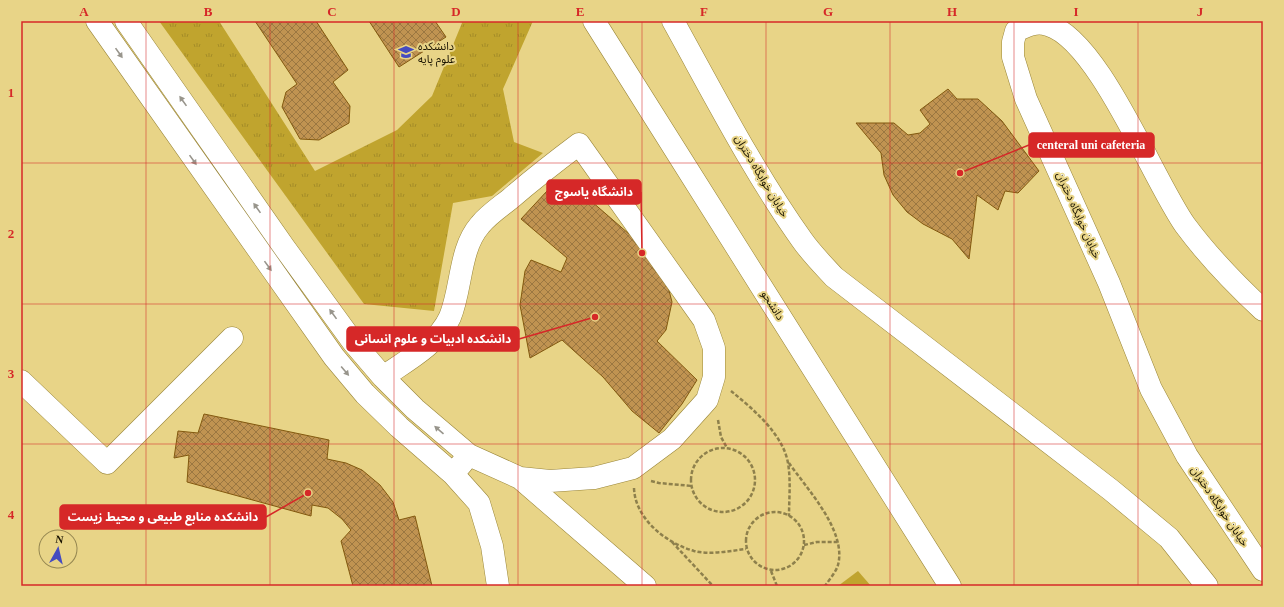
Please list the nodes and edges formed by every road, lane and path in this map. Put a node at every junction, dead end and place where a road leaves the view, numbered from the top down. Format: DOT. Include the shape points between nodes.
graph roads {
  1 [pos="96,21"];
  2 [pos="126,21"];
  3 [pos="673,21"];
  4 [pos="595,22"];
  5 [pos="1014,26"];
  6 [pos="1263,310"];
  7 [pos="232,338"];
  8 [pos="383,377"];
  9 [pos="714,377"];
  10 [pos="21,381"];
  11 [pos="469,455"];
  12 [pos="788,462"];
  13 [pos="633,468"];
  14 [pos="452,474"];
  15 [pos="520,478"];
  16 [pos="692,486"];
  17 [pos="789,516"];
  18 [pos="670,540"];
  19 [pos="838,542"];
  20 [pos="804,545"];
  21 [pos="746,549"];
  22 [pos="771,570"];
  23 [pos="1263,570"];
  24 [pos="498,586"];
  25 [pos="645,586"];
  26 [pos="713,586"];
  27 [pos="777,586"];
  28 [pos="825,586"];
  29 [pos="950,586"];
  30 [pos="1207,586"];
  1 -- 14 [label="street, one-way" via="334,357 398,427"];
  8 -- 2 [label="street, one-way" via="353,342"];
  3 -- 30 [label="street, خیابان خوابگاه دختران" via="779,205 802,240 834,277 1111,490 1163,533"];
  4 -- 29 [label="street, دانشجو"];
  5 -- 6 [label="street, خیابان خوابگاه دختران" via="1048,25 1062,32 1082,49 1129,123 1185,224 1230,279"];
  5 -- 23 [label="street, خیابان خوابگاه دختران" via="1013,57 1026,99 1109,283 1151,389 1187,456"];
  7 -- 10 [label="street" via="107,463"];
  8 -- 9 [label="street" via="435,338 450,318 468,245 480,225 579,144 704,320 714,348"];
  11 -- 8 [label="street, one-way" via="415,409"];
  9 -- 12 [label="path" via="766,423 780,442"];
  9 -- 13 [label="street" via="707,400 672,440"];
  11 -- 14 [label="street"];
  11 -- 15 [label="street"];
  12 -- 17 [label="path"];
  12 -- 19 [label="path" via="830,520"];
  13 -- 15 [label="street" via="594,478 550,481"];
  13 -- 16 [label="path" via="643,478 659,483"];
  13 -- 18 [label="path" via="634,496 647,523"];
  14 -- 24 [label="street" via="479,503 492,546"];
  15 -- 25 [label="street"];
  16 -- 16 [label="path" via="697,500 707,508 719,512 732,511 743,505 751,496 755,484 754,471 749,460 739,452 727,448 714,448 703,454 695,464 691,476"];
  17 -- 20 [label="path" via="798,524 803,534"];
  17 -- 21 [label="path" via="778,512 756,518 749,527"];
  18 -- 21 [label="path" via="694,551 718,553"];
  18 -- 26 [label="path"];
  19 -- 20 [label="path"];
  19 -- 28 [label="path" via="838,565"];
  20 -- 22 [label="path" via="800,556 792,564 782,570"];
  21 -- 22 [label="path" via="756,563"];
  22 -- 27 [label="path"];
}
